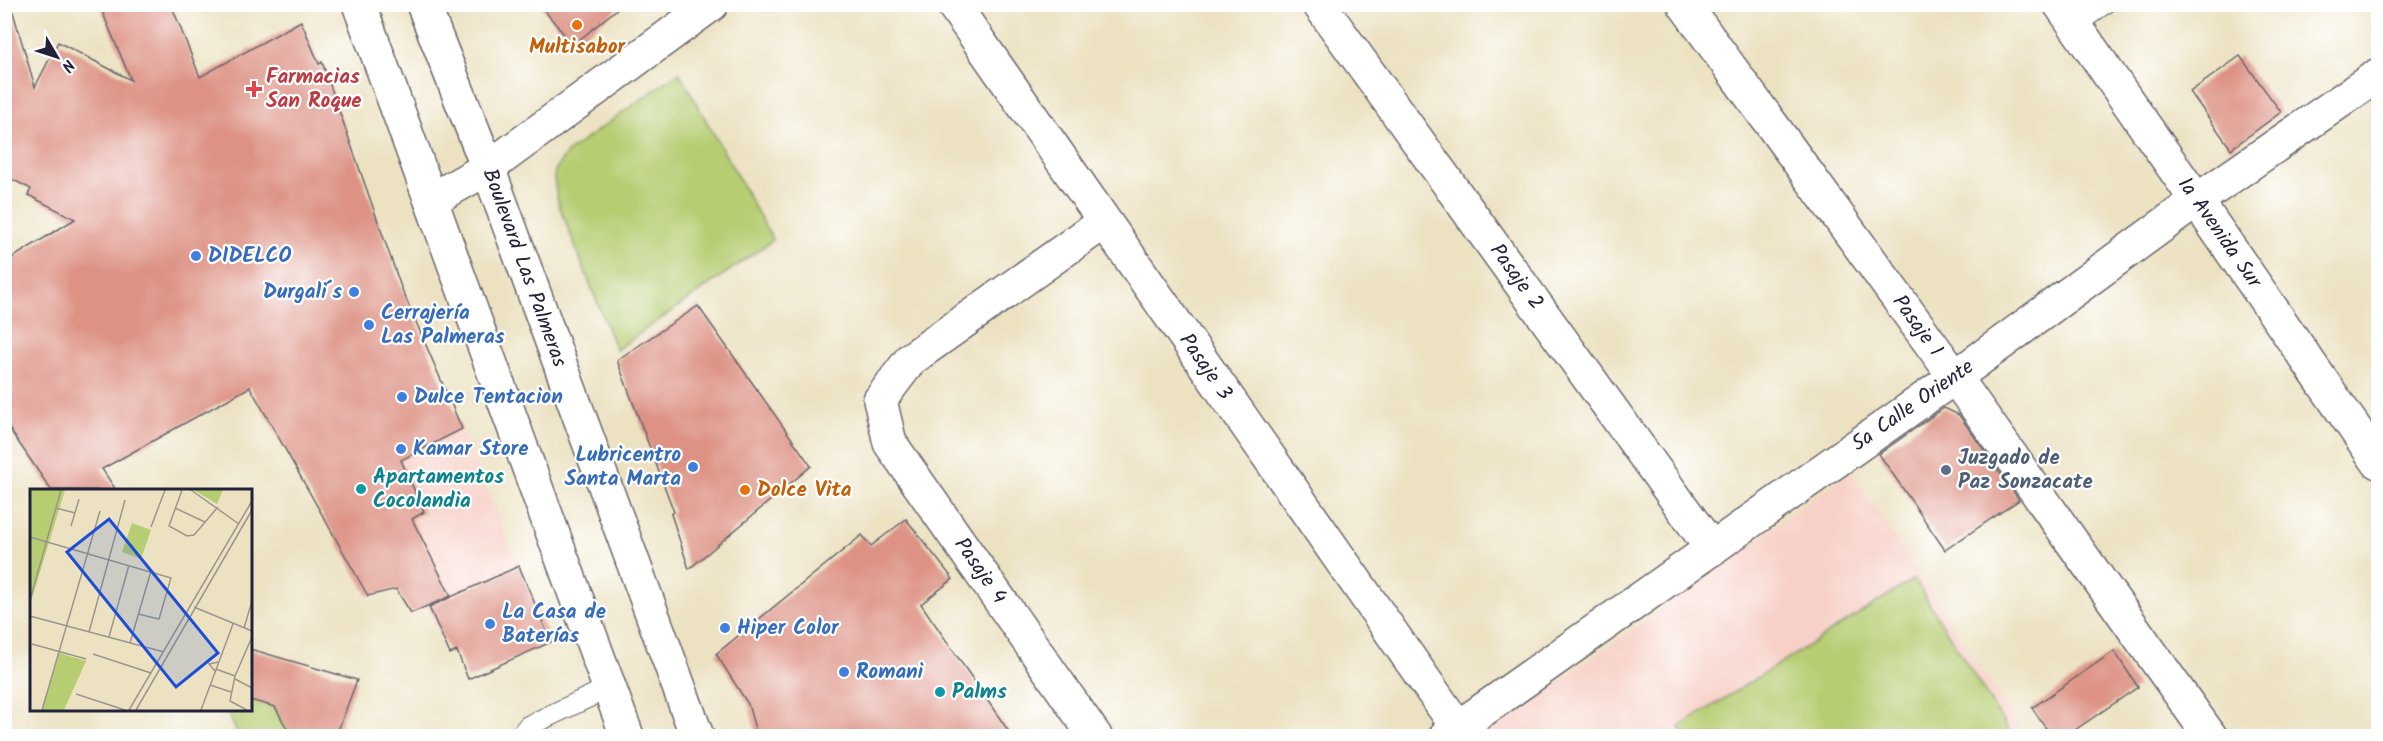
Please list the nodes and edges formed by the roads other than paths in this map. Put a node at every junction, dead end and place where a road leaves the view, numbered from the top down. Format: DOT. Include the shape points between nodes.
graph roads {
  1 [pos="358,4"];
  2 [pos="423,4"];
  3 [pos="712,4"];
  4 [pos="953,4"];
  5 [pos="1319,4"];
  6 [pos="1684,4"];
  7 [pos="2104,4"];
  8 [pos="2067,15"];
  9 [pos="2379,75"];
  10 [pos="488,168"];
  11 [pos="431,200"];
  12 [pos="2196,201"];
  13 [pos="1104,222"];
  14 [pos="1955,377"];
  15 [pos="2379,462"];
  16 [pos="1712,549"];
  17 [pos="609,687"];
  18 [pos="1452,733"];
  19 [pos="520,736"];
  20 [pos="627,736"];
  21 [pos="697,736"];
  22 [pos="1095,736"];
  23 [pos="2210,736"];
  1 -- 11 [label="street"];
  2 -- 10 [label="street, Boulevard Las Palmeras"];
  3 -- 10 [label="street"];
  4 -- 13 [label="street, Pasaje 3"];
  5 -- 16 [label="street, Pasaje 2"];
  6 -- 14 [label="street, Pasaje 1"];
  7 -- 8 [label="lane"];
  8 -- 12 [label="street, 1a Avenida Sur"];
  9 -- 12 [label="street, 5a Calle Oriente"];
  10 -- 11 [label="street"];
  10 -- 21 [label="street, Boulevard Las Palmeras"];
  11 -- 17 [label="street"];
  12 -- 14 [label="street, 5a Calle Oriente"];
  12 -- 15 [label="street, 1a Avenida Sur"];
  13 -- 18 [label="street, Pasaje 3"];
  13 -- 22 [label="street, Pasaje 4" via="911,359 880,400 890,442"];
  14 -- 16 [label="street, 5a Calle Oriente"];
  14 -- 23 [label="street, Pasaje 1"];
  16 -- 18 [label="street, 5a Calle Oriente"];
  17 -- 19 [label="lane" via="528,726"];
  17 -- 20 [label="street"];
}
